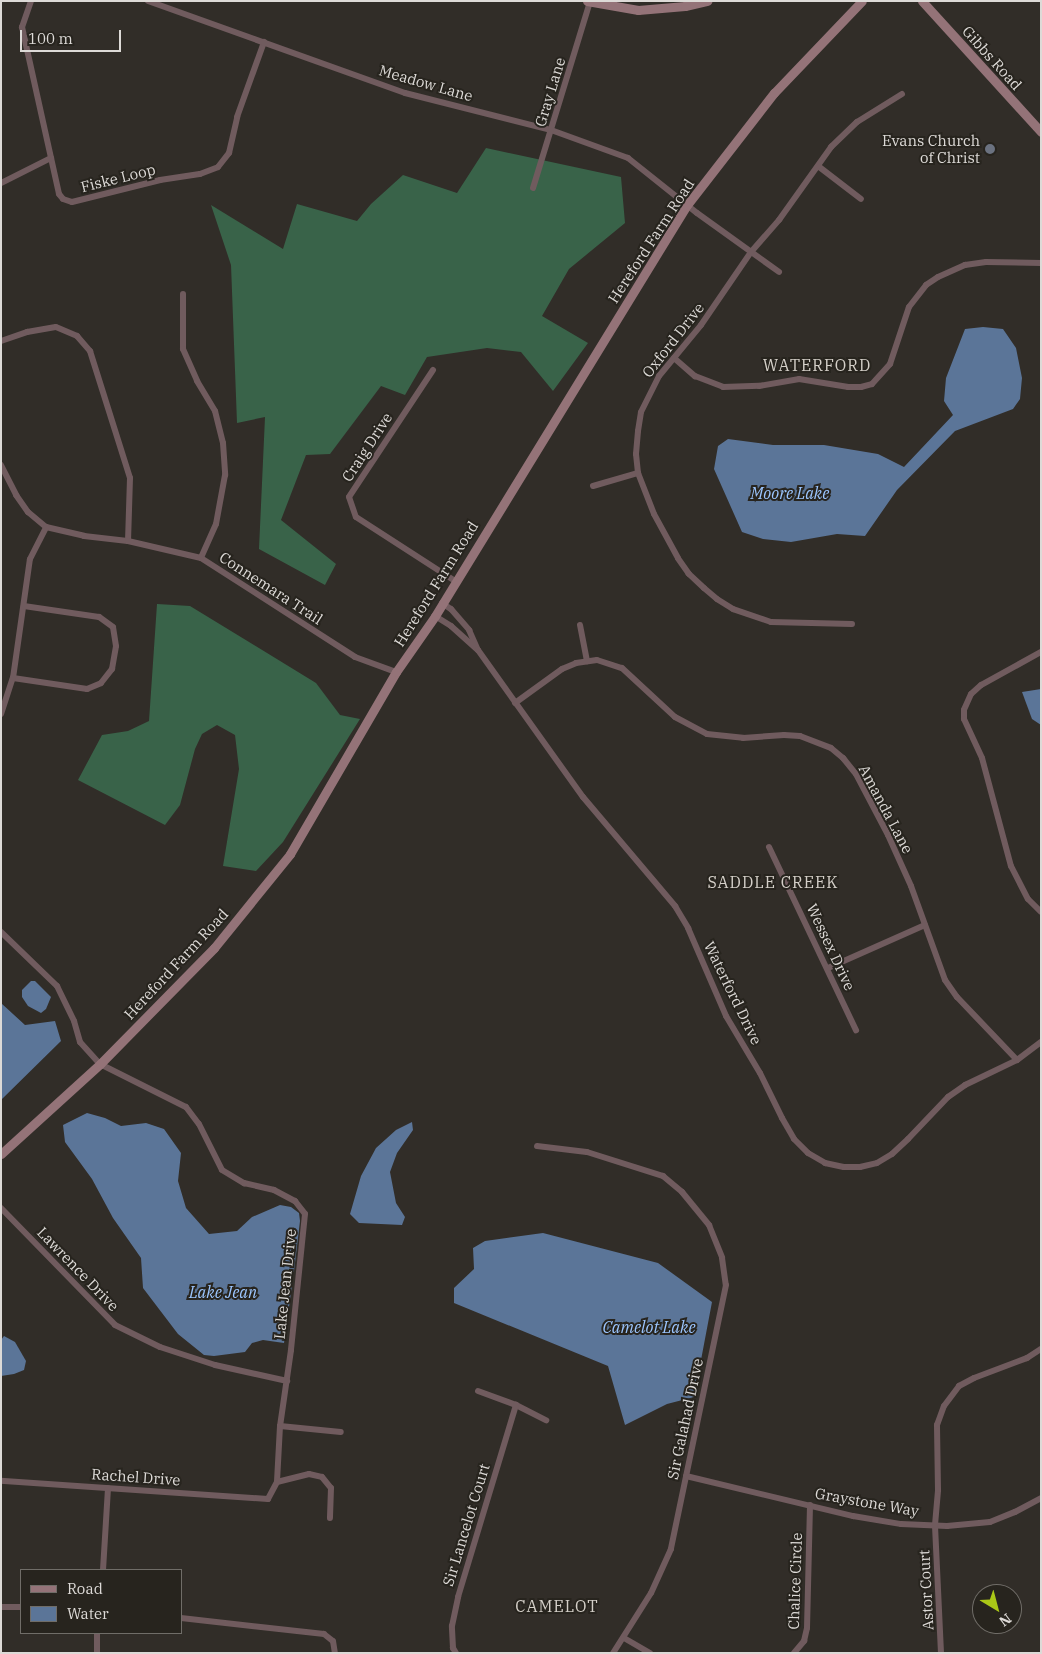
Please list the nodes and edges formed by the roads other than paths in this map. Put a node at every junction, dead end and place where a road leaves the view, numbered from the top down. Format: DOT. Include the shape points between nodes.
graph roads {
  1 [pos="31,1"];
  2 [pos="148,1"];
  3 [pos="707,1"];
  4 [pos="862,1"];
  5 [pos="922,1"];
  6 [pos="588,2"];
  7 [pos="264,42"];
  8 [pos="902,94"];
  9 [pos="551,130"];
  10 [pos="1041,132"];
  11 [pos="51,158"];
  12 [pos="818,166"];
  13 [pos="1,183"];
  14 [pos="533,188"];
  15 [pos="861,199"];
  16 [pos="687,205"];
  17 [pos="751,252"];
  18 [pos="1041,263"];
  19 [pos="779,272"];
  20 [pos="183,294"];
  21 [pos="1,341"];
  22 [pos="674,358"];
  23 [pos="433,370"];
  24 [pos="1,465"];
  25 [pos="638,473"];
  26 [pos="593,486"];
  27 [pos="46,527"];
  28 [pos="128,541"];
  29 [pos="201,558"];
  30 [pos="455,581"];
  31 [pos="442,603"];
  32 [pos="24,606"];
  33 [pos="434,616"];
  34 [pos="852,624"];
  35 [pos="580,626"];
  36 [pos="469,630"];
  37 [pos="461,636"];
  38 [pos="478,650"];
  39 [pos="1041,652"];
  40 [pos="587,661"];
  41 [pos="396,672"];
  42 [pos="13,678"];
  43 [pos="515,703"];
  44 [pos="1,714"];
  45 [pos="769,847"];
  46 [pos="1041,912"];
  47 [pos="925,926"];
  48 [pos="1,932"];
  49 [pos="828,968"];
  50 [pos="856,1030"];
  51 [pos="1041,1042"];
  52 [pos="1017,1060"];
  53 [pos="100,1064"];
  54 [pos="537,1146"];
  55 [pos="1,1154"];
  56 [pos="1,1208"];
  57 [pos="1041,1349"];
  58 [pos="287,1381"];
  59 [pos="478,1392"];
  60 [pos="516,1405"];
  61 [pos="546,1420"];
  62 [pos="280,1426"];
  63 [pos="341,1432"];
  64 [pos="686,1476"];
  65 [pos="1,1481"];
  66 [pos="277,1482"];
  67 [pos="108,1488"];
  68 [pos="268,1499"];
  69 [pos="1040,1500"];
  70 [pos="810,1505"];
  71 [pos="330,1518"];
  72 [pos="935,1525"];
  73 [pos="103,1569"];
  74 [pos="1,1607"];
  75 [pos="20,1607"];
  76 [pos="182,1618"];
  77 [pos="97,1634"];
  78 [pos="624,1638"];
  79 [pos="97,1653"];
  80 [pos="335,1653"];
  81 [pos="456,1653"];
  82 [pos="613,1653"];
  83 [pos="650,1653"];
  84 [pos="794,1653"];
  85 [pos="941,1653"];
  1 -- 11 [label="street, Fiske Loop" via="22,27"];
  2 -- 7 [label="street, Meadow Lane"];
  3 -- 6 [label="street" via="638,10"];
  4 -- 16 [label="street, Hereford Farm Road" via="774,93"];
  5 -- 10 [label="street, Gibbs Road"];
  6 -- 9 [label="street, Gray Lane"];
  7 -- 9 [label="street, Meadow Lane" via="406,93"];
  7 -- 11 [label="street, Fiske Loop" via="237,117 229,153 218,167 200,174 160,180 72,202 59,194"];
  8 -- 12 [label="street, Oxford Drive" via="844,133"];
  9 -- 14 [label="street, Gray Lane"];
  9 -- 16 [label="street, Meadow Lane" via="628,158"];
  11 -- 13 [label="street"];
  12 -- 15 [label="street"];
  12 -- 17 [label="street, Oxford Drive"];
  16 -- 17 [label="street, Meadow Lane"];
  16 -- 30 [label="street, Hereford Farm Road"];
  17 -- 19 [label="street, Meadow Lane"];
  17 -- 22 [label="street, Oxford Drive" via="706,319"];
  18 -- 22 [label="street" via="986,262 965,265 938,277 909,307 890,364 872,384 861,387 799,379 723,388 695,376"];
  20 -- 29 [label="street" via="183,349 215,411 223,443 225,475 216,524"];
  21 -- 28 [label="street" via="28,332 56,328 77,336 90,351 130,478"];
  22 -- 25 [label="street, Oxford Drive" via="659,376 641,412 636,454"];
  23 -- 30 [label="street, Craig Drive" via="349,497 356,517"];
  24 -- 27 [label="street, Connemara Trail" via="28,512"];
  25 -- 26 [label="street"];
  25 -- 34 [label="street, Oxford Drive" via="654,514 678,558 689,574 717,599 771,622"];
  27 -- 28 [label="street, Connemara Trail"];
  27 -- 32 [label="street" via="30,559"];
  28 -- 29 [label="street, Connemara Trail"];
  29 -- 41 [label="street, Connemara Trail" via="356,657"];
  30 -- 31 [label="street, Hereford Farm Road"];
  31 -- 33 [label="street, Hereford Farm Road"];
  31 -- 36 [label="street, Waterford Drive"];
  32 -- 42 [label="street"];
  32 -- 42 [label="street" via="99,617 113,627 116,646 112,669 101,684 87,689"];
  33 -- 37 [label="street, Waterford Drive"];
  33 -- 41 [label="street, Hereford Farm Road"];
  35 -- 40 [label="street"];
  36 -- 37 [label="street"];
  36 -- 38 [label="street, Waterford Drive"];
  37 -- 38 [label="street, Waterford Drive"];
  38 -- 43 [label="street, Waterford Drive"];
  39 -- 46 [label="street" via="981,686 971,694 964,710 964,719 982,758 1011,866 1028,899"];
  40 -- 43 [label="street, Amanda Lane" via="562,669"];
  40 -- 47 [label="street, Amanda Lane" via="597,660 622,668 675,717 706,734 725,737 800,736 831,748 844,758 866,791 911,886"];
  41 -- 53 [label="street, Hereford Farm Road" via="290,854 214,948"];
  42 -- 44 [label="street"];
  43 -- 52 [label="street, Waterford Drive" via="582,797 675,906 688,928 726,1016 790,1132 808,1153 825,1163 844,1167 876,1163 892,1154 948,1097 965,1085"];
  45 -- 49 [label="street, Wessex Drive"];
  47 -- 49 [label="street"];
  47 -- 52 [label="street, Amanda Lane" via="945,980"];
  48 -- 53 [label="street" via="57,986 80,1042"];
  49 -- 50 [label="street, Wessex Drive"];
  51 -- 52 [label="street, Waterford Drive"];
  53 -- 55 [label="street, Hereford Farm Road"];
  53 -- 58 [label="street, Lake Jean Drive" via="186,1107 222,1170 244,1183 274,1190 295,1201 305,1214"];
  54 -- 64 [label="street, Sir Galahad Drive" via="586,1152 662,1176 682,1192 709,1225 722,1258 726,1285"];
  56 -- 58 [label="street, Lawrence Drive" via="115,1325 160,1347 215,1365"];
  57 -- 72 [label="street, Astor Court" via="1028,1358 959,1386 944,1406 937,1425"];
  58 -- 62 [label="street, Lake Jean Drive"];
  59 -- 60 [label="street"];
  60 -- 61 [label="street"];
  60 -- 81 [label="street, Sir Lancelot Court" via="458,1597 452,1626"];
  62 -- 63 [label="street"];
  62 -- 66 [label="street, Lake Jean Drive"];
  64 -- 70 [label="street, Graystone Way"];
  64 -- 78 [label="street, Sir Galahad Drive" via="671,1549 651,1593"];
  65 -- 67 [label="street, Rachel Drive"];
  66 -- 68 [label="street, Lake Jean Drive"];
  66 -- 71 [label="street" via="309,1474 322,1477 331,1488"];
  67 -- 68 [label="street, Rachel Drive"];
  67 -- 73 [label="street"];
  69 -- 72 [label="street, Graystone Way" via="990,1522"];
  70 -- 72 [label="street, Graystone Way" via="901,1524"];
  70 -- 84 [label="street, Chalice Circle" via="807,1628 804,1641"];
  72 -- 85 [label="street, Astor Court"];
  74 -- 75 [label="street"];
  76 -- 80 [label="street" via="324,1634 332,1642"];
  77 -- 79 [label="street"];
  78 -- 82 [label="street, Sir Galahad Drive"];
  78 -- 83 [label="street"];
}
